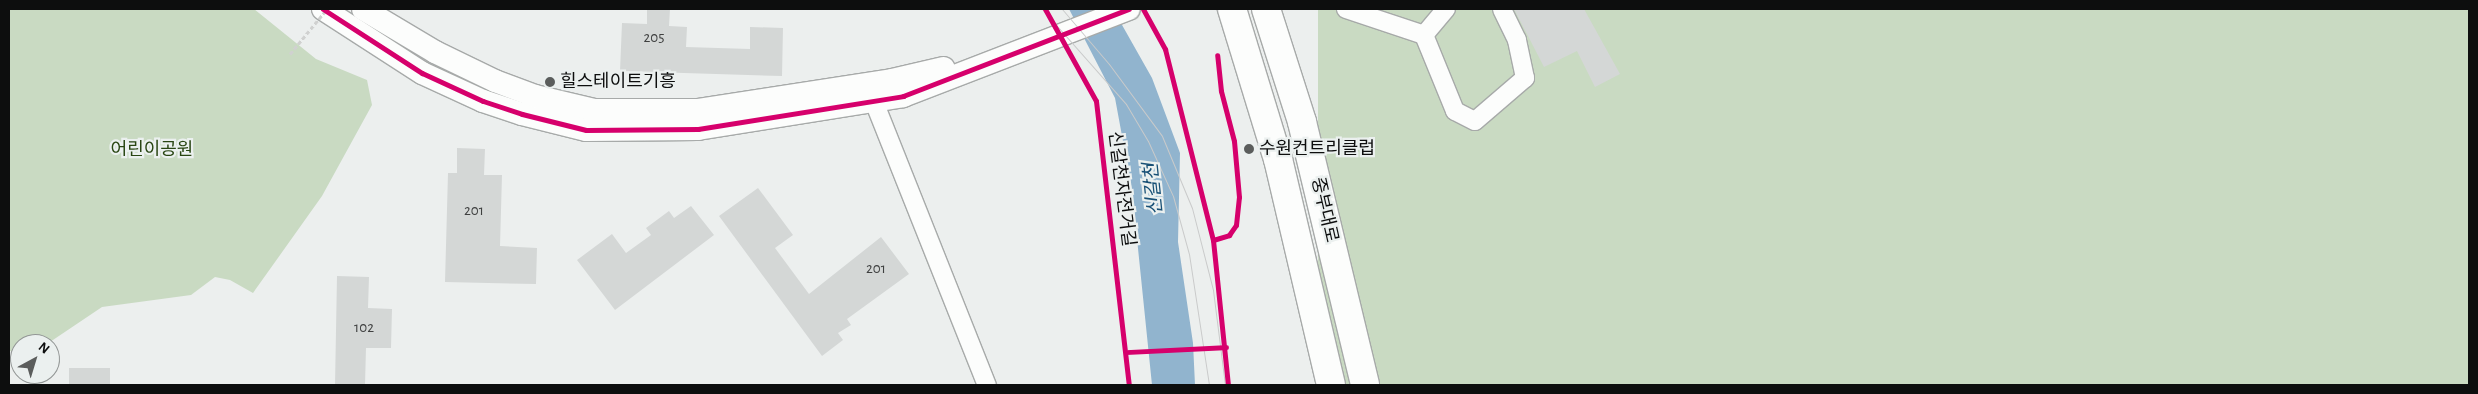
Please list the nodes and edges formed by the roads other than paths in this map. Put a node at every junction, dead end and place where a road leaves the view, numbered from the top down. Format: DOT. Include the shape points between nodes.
graph roads {
  1 [pos="325,9"];
  2 [pos="363,9"];
  3 [pos="1128,9"];
  4 [pos="1232,9"];
  5 [pos="1266,9"];
  6 [pos="1346,9"];
  7 [pos="1446,9"];
  8 [pos="1502,9"];
  9 [pos="1424,35"];
  10 [pos="870,92"];
  11 [pos="987,385"];
  12 [pos="1331,385"];
  13 [pos="1365,385"];
  1 -- 10 [label="street" via="422,73 522,114 586,130 698,129"];
  2 -- 10 [label="street" via="435,52 495,81 536,96 594,110 698,110"];
  3 -- 10 [label="street" via="903,96"];
  4 -- 12 [label="main road, 중부대로" via="1278,159"];
  5 -- 13 [label="main road, 중부대로" via="1302,122"];
  6 -- 9 [label="street"];
  7 -- 9 [label="street"];
  8 -- 9 [label="street" via="1517,40 1525,78 1475,121 1455,112"];
  10 -- 11 [label="street"];
}
